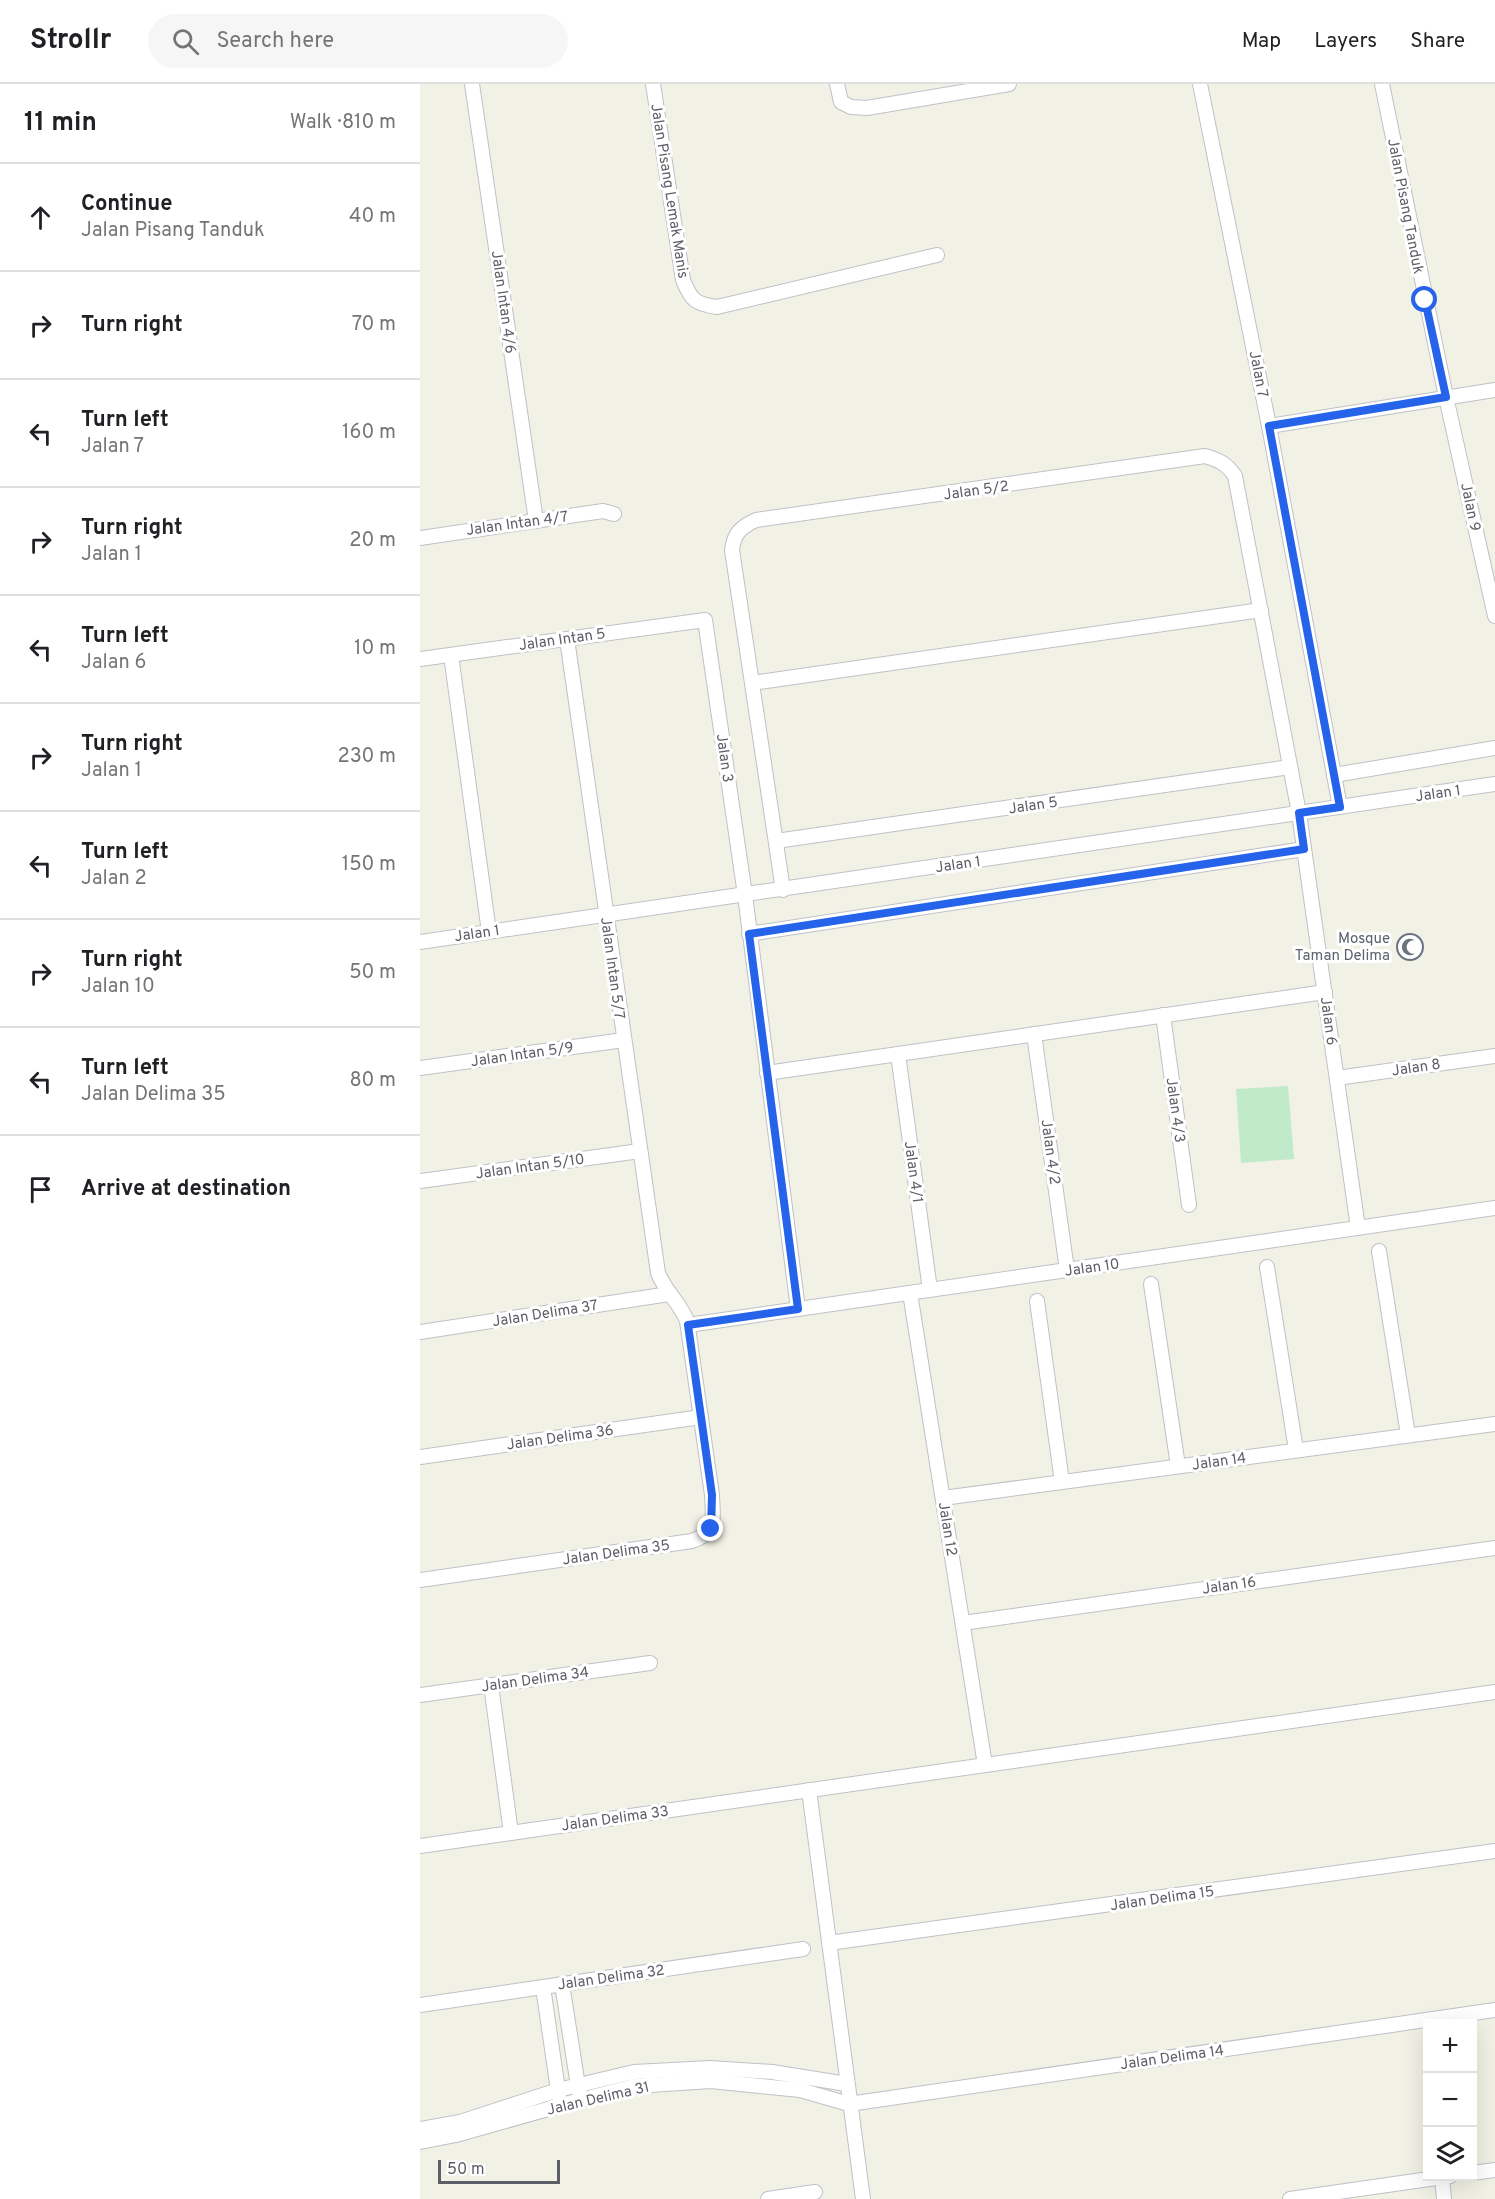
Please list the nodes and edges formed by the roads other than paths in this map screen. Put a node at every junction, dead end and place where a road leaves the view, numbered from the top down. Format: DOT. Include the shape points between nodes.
graph roads {
  1 [pos="472,84"];
  2 [pos="652,84"];
  3 [pos="837,84"];
  4 [pos="1009,84"];
  5 [pos="1200,84"];
  6 [pos="1382,84"];
  7 [pos="938,255"];
  8 [pos="1495,390"];
  9 [pos="1446,397"];
  10 [pos="1269,426"];
  11 [pos="1220,461"];
  12 [pos="614,513"];
  13 [pos="536,521"];
  14 [pos="420,538"];
  15 [pos="1261,610"];
  16 [pos="1495,616"];
  17 [pos="705,620"];
  18 [pos="567,639"];
  19 [pos="451,655"];
  20 [pos="420,659"];
  21 [pos="752,683"];
  22 [pos="1495,748"];
  23 [pos="1290,767"];
  24 [pos="1334,775"];
  25 [pos="1495,784"];
  26 [pos="1340,807"];
  27 [pos="1299,813"];
  28 [pos="776,841"];
  29 [pos="1304,849"];
  30 [pos="783,890"];
  31 [pos="745,896"];
  32 [pos="606,915"];
  33 [pos="489,932"];
  34 [pos="749,934"];
  35 [pos="420,942"];
  36 [pos="1325,992"];
  37 [pos="1164,1015"];
  38 [pos="1034,1034"];
  39 [pos="624,1040"];
  40 [pos="898,1054"];
  41 [pos="1495,1056"];
  42 [pos="420,1068"];
  43 [pos="768,1073"];
  44 [pos="1337,1078"];
  45 [pos="640,1151"];
  46 [pos="420,1181"];
  47 [pos="1189,1205"];
  48 [pos="1495,1208"];
  49 [pos="1358,1228"];
  50 [pos="1379,1251"];
  51 [pos="1267,1267"];
  52 [pos="1067,1270"];
  53 [pos="1151,1284"];
  54 [pos="930,1290"];
  55 [pos="910,1293"];
  56 [pos="669,1294"];
  57 [pos="1037,1301"];
  58 [pos="798,1309"];
  59 [pos="688,1325"];
  60 [pos="420,1332"];
  61 [pos="701,1417"];
  62 [pos="1495,1424"];
  63 [pos="1408,1436"];
  64 [pos="1296,1450"];
  65 [pos="420,1457"];
  66 [pos="1178,1466"];
  67 [pos="1062,1482"];
  68 [pos="943,1498"];
  69 [pos="1495,1548"];
  70 [pos="420,1580"];
  71 [pos="963,1623"];
  72 [pos="650,1663"];
  73 [pos="491,1685"];
  74 [pos="1495,1692"];
  75 [pos="420,1695"];
  76 [pos="985,1765"];
  77 [pos="810,1790"];
  78 [pos="511,1833"];
  79 [pos="420,1846"];
  80 [pos="1495,1851"];
  81 [pos="829,1943"];
  82 [pos="803,1950"];
  83 [pos="562,1984"];
  84 [pos="543,1987"];
  85 [pos="420,2005"];
  86 [pos="1495,2010"];
  87 [pos="578,2084"];
  88 [pos="847,2084"];
  89 [pos="558,2090"];
  90 [pos="580,2100"];
  91 [pos="849,2104"];
  92 [pos="561,2105"];
  93 [pos="420,2129"];
  94 [pos="420,2142"];
  95 [pos="1495,2170"];
  96 [pos="1477,2172"];
  97 [pos="1423,2180"];
  98 [pos="1446,2181"];
  99 [pos="815,2192"];
  100 [pos="768,2199"];
  101 [pos="863,2199"];
  102 [pos="1290,2199"];
  103 [pos="1444,2199"];
  1 -- 13 [label="street, Jalan Intan 4/6"];
  2 -- 7 [label="street, Jalan Pisang Lemak Manis" via="690,298 717,307"];
  3 -- 4 [label="street" via="841,102 867,108"];
  5 -- 10 [label="street, Jalan 7"];
  6 -- 9 [label="street, Jalan Pisang Tanduk"];
  8 -- 9 [label="street"];
  9 -- 10 [label="street"];
  9 -- 16 [label="street, Jalan 9"];
  10 -- 24 [label="street, Jalan 7"];
  11 -- 15 [label="street, Jalan 6" via="1235,476"];
  11 -- 21 [label="street, Jalan 5/2" via="1205,456 756,520 744,525 736,533 732,550"];
  12 -- 13 [label="street, Jalan Intan 4/7" via="603,511"];
  13 -- 14 [label="street, Jalan Intan 4/7"];
  15 -- 21 [label="street"];
  15 -- 23 [label="street, Jalan 6"];
  17 -- 18 [label="street, Jalan Intan 5"];
  17 -- 31 [label="street, Jalan 3"];
  18 -- 19 [label="street, Jalan Intan 5"];
  18 -- 32 [label="street, Jalan Intan 5/7"];
  19 -- 20 [label="street, Jalan Intan 5"];
  19 -- 33 [label="street"];
  21 -- 28 [label="street"];
  22 -- 24 [label="street"];
  23 -- 27 [label="street, Jalan 6"];
  23 -- 28 [label="street, Jalan 5"];
  24 -- 26 [label="street, Jalan 7"];
  25 -- 26 [label="street, Jalan 1"];
  26 -- 27 [label="street, Jalan 1"];
  27 -- 29 [label="street, Jalan 6"];
  27 -- 30 [label="street, Jalan 1"];
  28 -- 30 [label="street"];
  29 -- 34 [label="street"];
  29 -- 36 [label="street, Jalan 6"];
  30 -- 31 [label="street, Jalan 1"];
  31 -- 32 [label="street, Jalan 1"];
  31 -- 34 [label="street, Jalan 3"];
  32 -- 33 [label="street, Jalan 1"];
  32 -- 39 [label="street, Jalan Intan 5/7"];
  33 -- 35 [label="street, Jalan 1"];
  34 -- 43 [label="street, Jalan 3"];
  36 -- 37 [label="street"];
  36 -- 44 [label="street, Jalan 6"];
  37 -- 38 [label="street"];
  37 -- 47 [label="street, Jalan 4/3"];
  38 -- 40 [label="street"];
  38 -- 52 [label="street, Jalan 4/2"];
  39 -- 42 [label="street, Jalan Intan 5/9"];
  39 -- 45 [label="street, Jalan Intan 5/7"];
  40 -- 43 [label="street"];
  40 -- 54 [label="street, Jalan 4/1"];
  41 -- 44 [label="street, Jalan 8"];
  43 -- 58 [label="street, Jalan 3"];
  44 -- 49 [label="street, Jalan 6"];
  45 -- 46 [label="street, Jalan Intan 5/10"];
  45 -- 56 [label="street, Jalan Intan 5/7" via="658,1273"];
  48 -- 49 [label="street, Jalan 10"];
  49 -- 52 [label="street, Jalan 10"];
  50 -- 63 [label="street"];
  51 -- 64 [label="street"];
  52 -- 54 [label="street, Jalan 10"];
  53 -- 66 [label="street"];
  54 -- 55 [label="street, Jalan 10"];
  55 -- 58 [label="street, Jalan 10"];
  55 -- 68 [label="street, Jalan 12"];
  56 -- 59 [label="street, Jalan Delima 35"];
  56 -- 60 [label="street, Jalan Delima 37"];
  57 -- 67 [label="street"];
  58 -- 59 [label="street, Jalan 10"];
  59 -- 61 [label="street, Jalan Delima 35"];
  61 -- 65 [label="street, Jalan Delima 36"];
  61 -- 70 [label="street, Jalan Delima 35" via="712,1510 711,1529 704,1537"];
  62 -- 63 [label="street, Jalan 14"];
  63 -- 64 [label="street, Jalan 14"];
  64 -- 66 [label="street, Jalan 14"];
  66 -- 67 [label="street, Jalan 14"];
  67 -- 68 [label="street, Jalan 14"];
  68 -- 71 [label="street, Jalan 12"];
  69 -- 71 [label="street, Jalan 16"];
  71 -- 76 [label="street, Jalan 12"];
  72 -- 73 [label="street, Jalan Delima 34"];
  73 -- 75 [label="street, Jalan Delima 34"];
  73 -- 78 [label="street"];
  74 -- 76 [label="street, Jalan Delima 33"];
  76 -- 77 [label="street, Jalan Delima 33"];
  77 -- 78 [label="street, Jalan Delima 33"];
  77 -- 81 [label="street"];
  78 -- 79 [label="street, Jalan Delima 33"];
  80 -- 81 [label="street, Jalan Delima 15"];
  81 -- 88 [label="street"];
  82 -- 83 [label="street, Jalan Delima 32"];
  83 -- 84 [label="street, Jalan Delima 32"];
  83 -- 87 [label="street"];
  84 -- 85 [label="street, Jalan Delima 32"];
  84 -- 89 [label="street"];
  86 -- 91 [label="street, Jalan Delima 14"];
  87 -- 88 [label="street, Jalan Delima 31" via="634,2073 710,2067"];
  87 -- 89 [label="street, Jalan Delima 31"];
  87 -- 90 [label="street"];
  88 -- 91 [label="street"];
  89 -- 92 [label="street"];
  89 -- 93 [label="street, Jalan Delima 31" via="460,2122"];
  90 -- 91 [label="street, Jalan Delima 31" via="635,2086 711,2081 800,2090"];
  90 -- 92 [label="street, Jalan Delima 31"];
  91 -- 101 [label="street"];
  92 -- 94 [label="street, Jalan Delima 31"];
  95 -- 96 [label="street"];
  97 -- 102 [label="street"];
  98 -- 103 [label="street"];
  99 -- 100 [label="street"];
}
